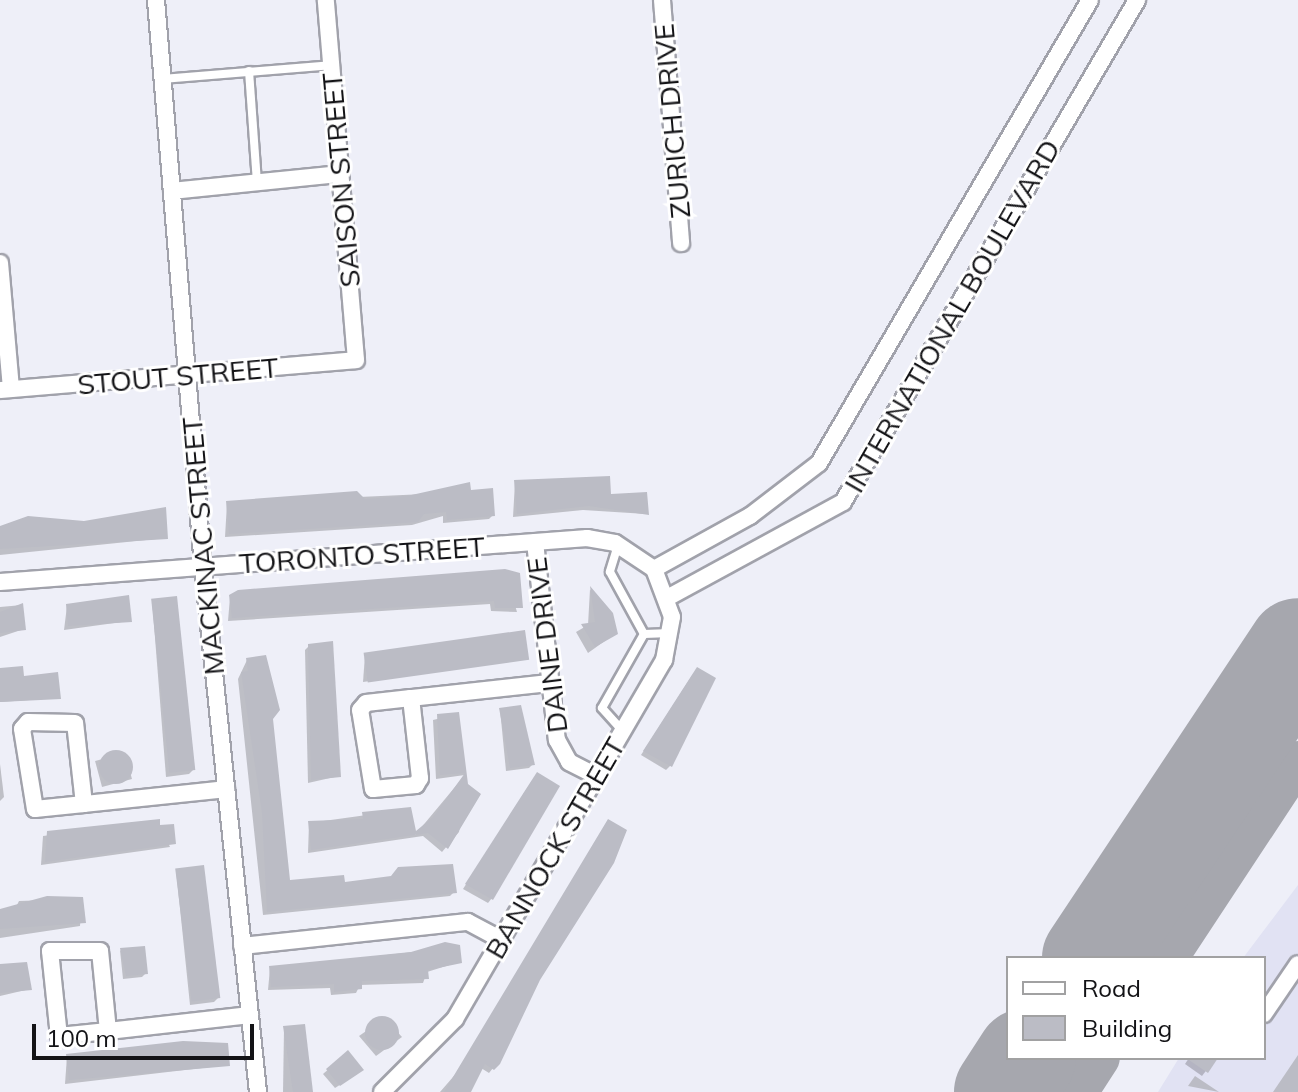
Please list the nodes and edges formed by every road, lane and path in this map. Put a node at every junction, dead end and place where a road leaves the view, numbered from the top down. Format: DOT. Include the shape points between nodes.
graph roads {
  1 [pos="156,0"];
  2 [pos="326,0"];
  3 [pos="662,0"];
  4 [pos="1090,0"];
  5 [pos="1137,0"];
  6 [pos="332,65"];
  7 [pos="249,71"];
  8 [pos="162,79"];
  9 [pos="340,174"];
  10 [pos="257,183"];
  11 [pos="172,191"];
  12 [pos="681,243"];
  13 [pos="0,263"];
  14 [pos="356,360"];
  15 [pos="188,376"];
  16 [pos="5,390"];
  17 [pos="535,542"];
  18 [pos="618,544"];
  19 [pos="203,567"];
  20 [pos="658,574"];
  21 [pos="0,582"];
  22 [pos="669,597"];
  23 [pos="672,633"];
  24 [pos="644,634"];
  25 [pos="550,683"];
  26 [pos="411,698"];
  27 [pos="623,731"];
  28 [pos="596,776"];
  29 [pos="226,789"];
  30 [pos="84,804"];
  31 [pos="502,940"];
  32 [pos="242,946"];
  33 [pos="1298,964"];
  34 [pos="1266,1011"];
  35 [pos="250,1015"];
  36 [pos="108,1031"];
  37 [pos="258,1092"];
  38 [pos="382,1092"];
  1 -- 8 [label="street, MACKINAC STREET"];
  2 -- 6 [label="street, SAISON STREET"];
  3 -- 12 [label="street, ZURICH DRIVE"];
  4 -- 20 [label="street, INTERNATIONAL BOULEVARD" via="819,463 750,516"];
  5 -- 22 [label="street, INTERNATIONAL BOULEVARD" via="843,502"];
  6 -- 7 [label="lane"];
  6 -- 9 [label="street, SAISON STREET"];
  7 -- 8 [label="lane"];
  7 -- 10 [label="lane"];
  8 -- 11 [label="street, MACKINAC STREET"];
  9 -- 10 [label="street"];
  9 -- 14 [label="street, SAISON STREET"];
  10 -- 11 [label="street"];
  11 -- 15 [label="street, MACKINAC STREET"];
  13 -- 16 [label="street"];
  14 -- 15 [label="street, STOUT STREET"];
  15 -- 16 [label="street, STOUT STREET"];
  15 -- 19 [label="street, MACKINAC STREET"];
  17 -- 18 [label="street, TORONTO STREET"];
  17 -- 19 [label="street, TORONTO STREET"];
  17 -- 25 [label="street, DAINE DRIVE"];
  18 -- 20 [label="street"];
  18 -- 24 [label="lane" via="610,572"];
  19 -- 21 [label="street, TORONTO STREET"];
  19 -- 29 [label="street, MACKINAC STREET"];
  20 -- 22 [label="street"];
  22 -- 23 [label="street"];
  23 -- 24 [label="lane"];
  23 -- 27 [label="street, BANNOCK STREET"];
  24 -- 27 [label="lane" via="602,708"];
  25 -- 26 [label="street"];
  25 -- 28 [label="street, DAINE DRIVE" via="561,751"];
  26 -- 26 [label="street" via="360,710 373,789 416,785 420,778"];
  27 -- 28 [label="street, BANNOCK STREET"];
  28 -- 31 [label="street, BANNOCK STREET"];
  29 -- 30 [label="street"];
  29 -- 32 [label="street, MACKINAC STREET"];
  30 -- 30 [label="street" via="30,804 22,729 28,722 75,723"];
  31 -- 32 [label="street" via="468,922"];
  31 -- 38 [label="street, BANNOCK STREET" via="455,1019"];
  32 -- 35 [label="street, MACKINAC STREET"];
  33 -- 34 [label="street"];
  35 -- 36 [label="street"];
  35 -- 37 [label="street, MACKINAC STREET"];
  36 -- 36 [label="street" via="54,1031 50,951 100,951"];
}
